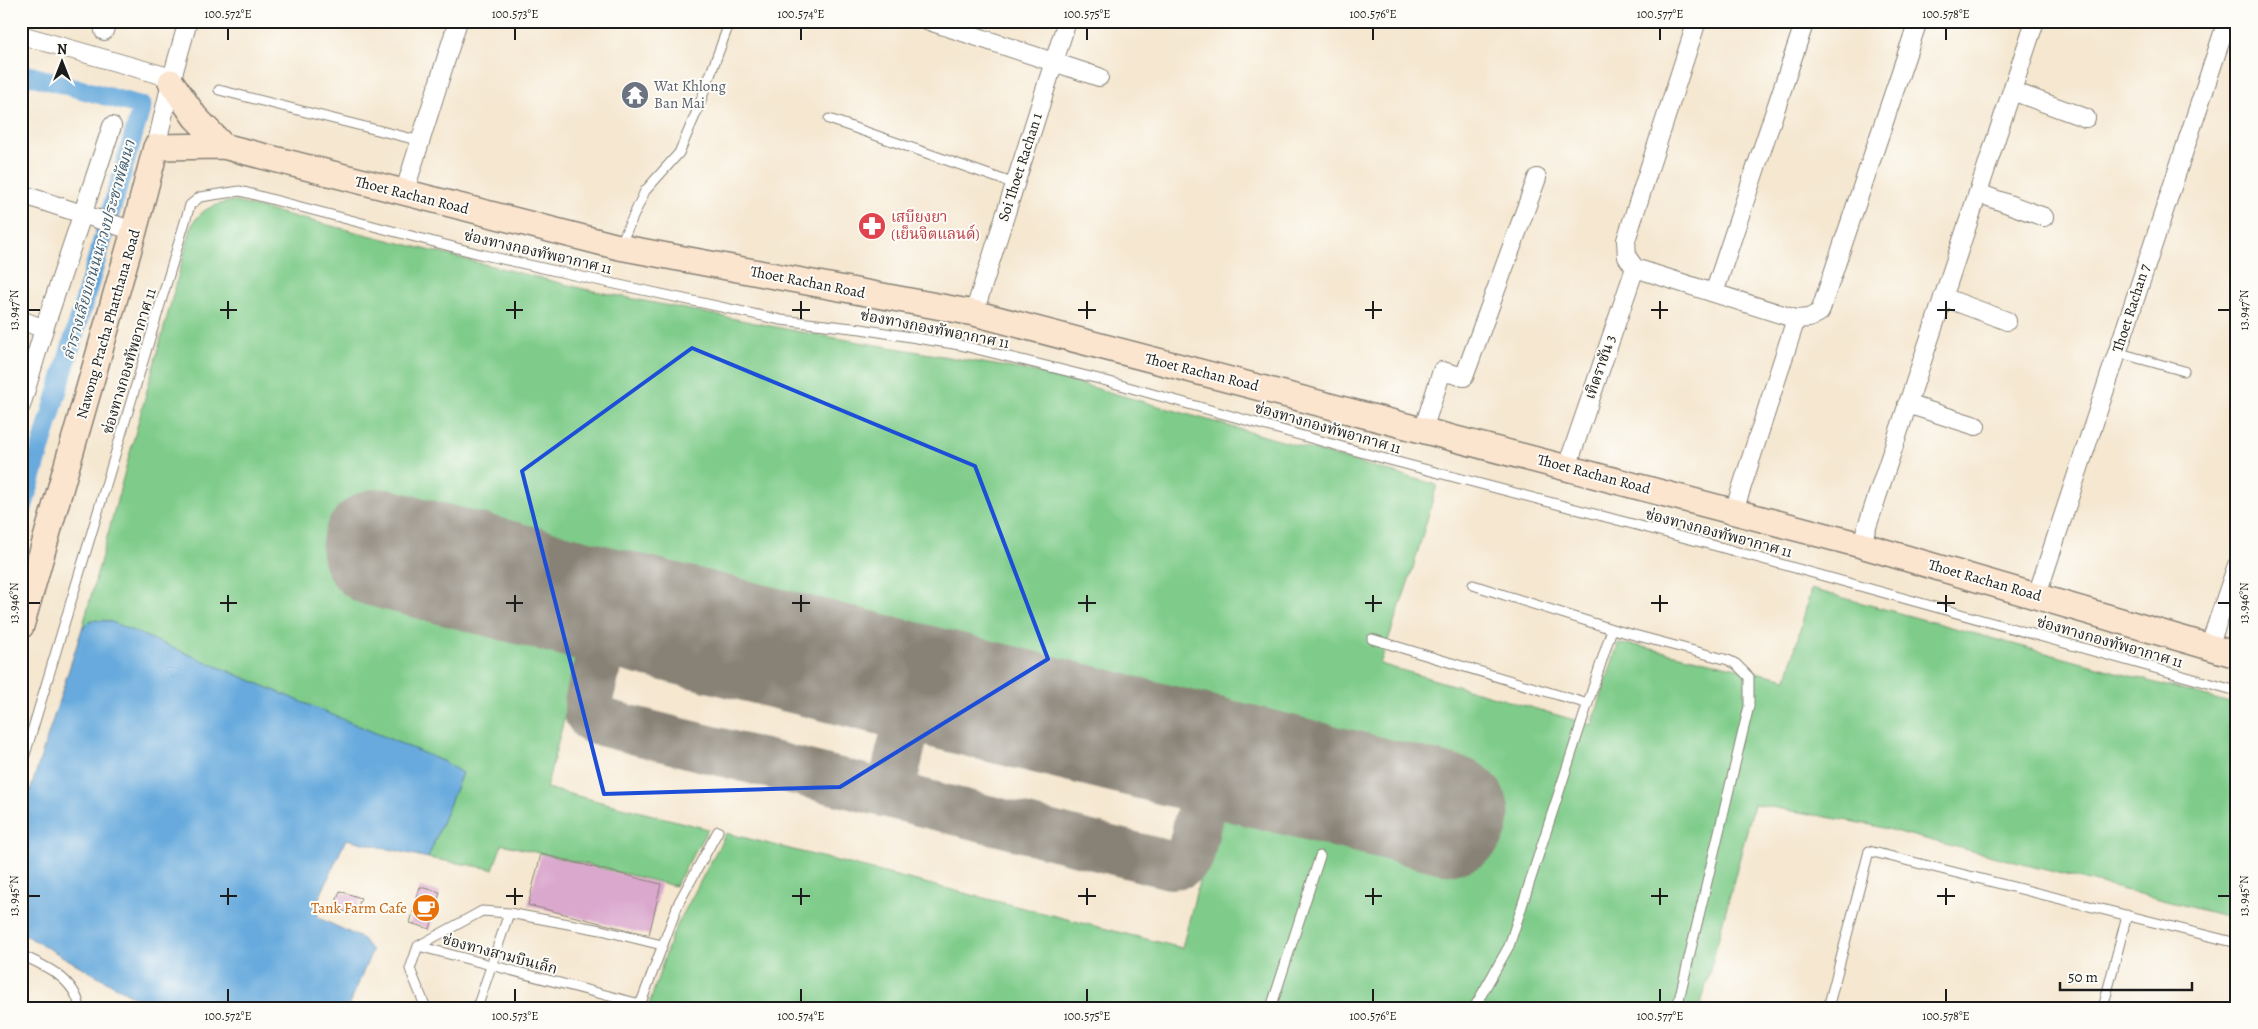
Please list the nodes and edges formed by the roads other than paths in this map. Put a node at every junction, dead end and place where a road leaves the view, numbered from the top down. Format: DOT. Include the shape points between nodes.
graph roads {
  1 [pos="188,21"];
  2 [pos="458,21"];
  3 [pos="730,21"];
  4 [pos="929,21"];
  5 [pos="1067,21"];
  6 [pos="1697,21"];
  7 [pos="1805,21"];
  8 [pos="1918,21"];
  9 [pos="2035,21"];
  10 [pos="2227,21"];
  11 [pos="21,35"];
  12 [pos="1054,62"];
  13 [pos="1099,77"];
  14 [pos="171,80"];
  15 [pos="219,90"];
  16 [pos="2012,91"];
  17 [pos="2086,118"];
  18 [pos="829,119"];
  19 [pos="112,126"];
  20 [pos="421,141"];
  21 [pos="223,146"];
  22 [pos="156,147"];
  23 [pos="1538,178"];
  24 [pos="1015,184"];
  25 [pos="404,193"];
  26 [pos="1978,193"];
  27 [pos="21,194"];
  28 [pos="90,216"];
  29 [pos="2044,217"];
  30 [pos="126,228"];
  31 [pos="619,247"];
  32 [pos="1635,268"];
  33 [pos="1714,293"];
  34 [pos="1943,297"];
  35 [pos="974,313"];
  36 [pos="1796,319"];
  37 [pos="21,320"];
  38 [pos="2007,321"];
  39 [pos="44,329"];
  40 [pos="2116,352"];
  41 [pos="2184,372"];
  42 [pos="1907,404"];
  43 [pos="21,406"];
  44 [pos="1976,426"];
  45 [pos="1423,430"];
  46 [pos="1567,467"];
  47 [pos="1734,511"];
  48 [pos="1861,545"];
  49 [pos="2237,565"];
  50 [pos="1472,585"];
  51 [pos="2037,595"];
  52 [pos="21,626"];
  53 [pos="1612,628"];
  54 [pos="1372,639"];
  55 [pos="2209,647"];
  56 [pos="2237,654"];
  57 [pos="2237,691"];
  58 [pos="1588,704"];
  59 [pos="21,768"];
  60 [pos="718,831"];
  61 [pos="1320,856"];
  62 [pos="510,913"];
  63 [pos="2127,915"];
  64 [pos="2237,943"];
  65 [pos="662,945"];
  66 [pos="418,946"];
  67 [pos="21,955"];
  68 [pos="490,966"];
  69 [pos="639,1006"];
  70 [pos="80,1008"];
  71 [pos="426,1008"];
  72 [pos="477,1008"];
  73 [pos="1271,1008"];
  74 [pos="1474,1008"];
  75 [pos="1677,1008"];
  76 [pos="1828,1008"];
  77 [pos="2103,1008"];
  1 -- 14 [label="street, Nawong Pracha Phatthana Road"];
  2 -- 20 [label="street"];
  3 -- 31 [label="lane" via="679,153 645,191"];
  4 -- 12 [label="street"];
  5 -- 12 [label="street, Soi Thoet Rachan 1"];
  6 -- 32 [label="street" via="1626,240 1627,257"];
  7 -- 33 [label="street"];
  8 -- 36 [label="street" via="1820,312 1810,318"];
  9 -- 16 [label="street"];
  10 -- 40 [label="street, Thoet Rachan 7"];
  11 -- 14 [label="street"];
  12 -- 13 [label="street"];
  12 -- 24 [label="street, Soi Thoet Rachan 1"];
  14 -- 21 [label="street" via="195,117"];
  14 -- 22 [label="street, Nawong Pracha Phatthana Road"];
  15 -- 20 [label="lane"];
  16 -- 17 [label="street"];
  16 -- 26 [label="street"];
  18 -- 24 [label="lane"];
  19 -- 28 [label="street"];
  20 -- 25 [label="street"];
  21 -- 22 [label="street, Thoet Rachan Road"];
  21 -- 25 [label="street, Thoet Rachan Road"];
  22 -- 30 [label="street, Nawong Pracha Phatthana Road"];
  23 -- 45 [label="street" via="1464,377 1442,371"];
  24 -- 35 [label="street, Soi Thoet Rachan 1"];
  25 -- 31 [label="street, Thoet Rachan Road"];
  26 -- 29 [label="street"];
  26 -- 34 [label="street"];
  27 -- 28 [label="street"];
  28 -- 30 [label="street"];
  28 -- 39 [label="street"];
  30 -- 52 [label="street, Nawong Pracha Phatthana Road"];
  31 -- 35 [label="street, Thoet Rachan Road"];
  32 -- 33 [label="street"];
  32 -- 46 [label="street, เทิดราชัน 3"];
  33 -- 36 [label="street"];
  34 -- 38 [label="street"];
  34 -- 42 [label="street"];
  35 -- 45 [label="street, Thoet Rachan Road"];
  36 -- 47 [label="street"];
  37 -- 39 [label="street"];
  39 -- 43 [label="street"];
  40 -- 41 [label="lane"];
  40 -- 51 [label="street, Thoet Rachan 7"];
  42 -- 44 [label="street"];
  42 -- 48 [label="street"];
  45 -- 46 [label="street, Thoet Rachan Road"];
  46 -- 47 [label="street, Thoet Rachan Road"];
  47 -- 48 [label="street, Thoet Rachan Road"];
  48 -- 51 [label="street, Thoet Rachan Road"];
  49 -- 55 [label="street"];
  50 -- 53 [label="lane"];
  51 -- 55 [label="street, Thoet Rachan Road"];
  53 -- 58 [label="lane"];
  53 -- 75 [label="lane" via="1728,660 1749,677 1749,706"];
  54 -- 58 [label="lane"];
  55 -- 56 [label="street, Thoet Rachan Road"];
  57 -- 59 [label="lane, ช่องทางกองทัพอากาศ 11" via="1099,378 960,345 781,320 578,276 480,254 240,191 200,197 190,205"];
  58 -- 74 [label="lane" via="1509,946"];
  60 -- 65 [label="lane" via="679,902"];
  61 -- 73 [label="lane"];
  62 -- 65 [label="lane"];
  62 -- 66 [label="lane" via="482,911"];
  62 -- 68 [label="lane"];
  63 -- 64 [label="lane"];
  63 -- 76 [label="lane" via="1869,851"];
  63 -- 77 [label="lane"];
  65 -- 69 [label="lane"];
  66 -- 68 [label="lane, ช่องทางสามบินเล็ก"];
  66 -- 71 [label="lane" via="410,969"];
  67 -- 70 [label="lane" via="42,964 71,984"];
  68 -- 69 [label="lane, ช่องทางสามบินเล็ก"];
  68 -- 72 [label="lane"];
}
